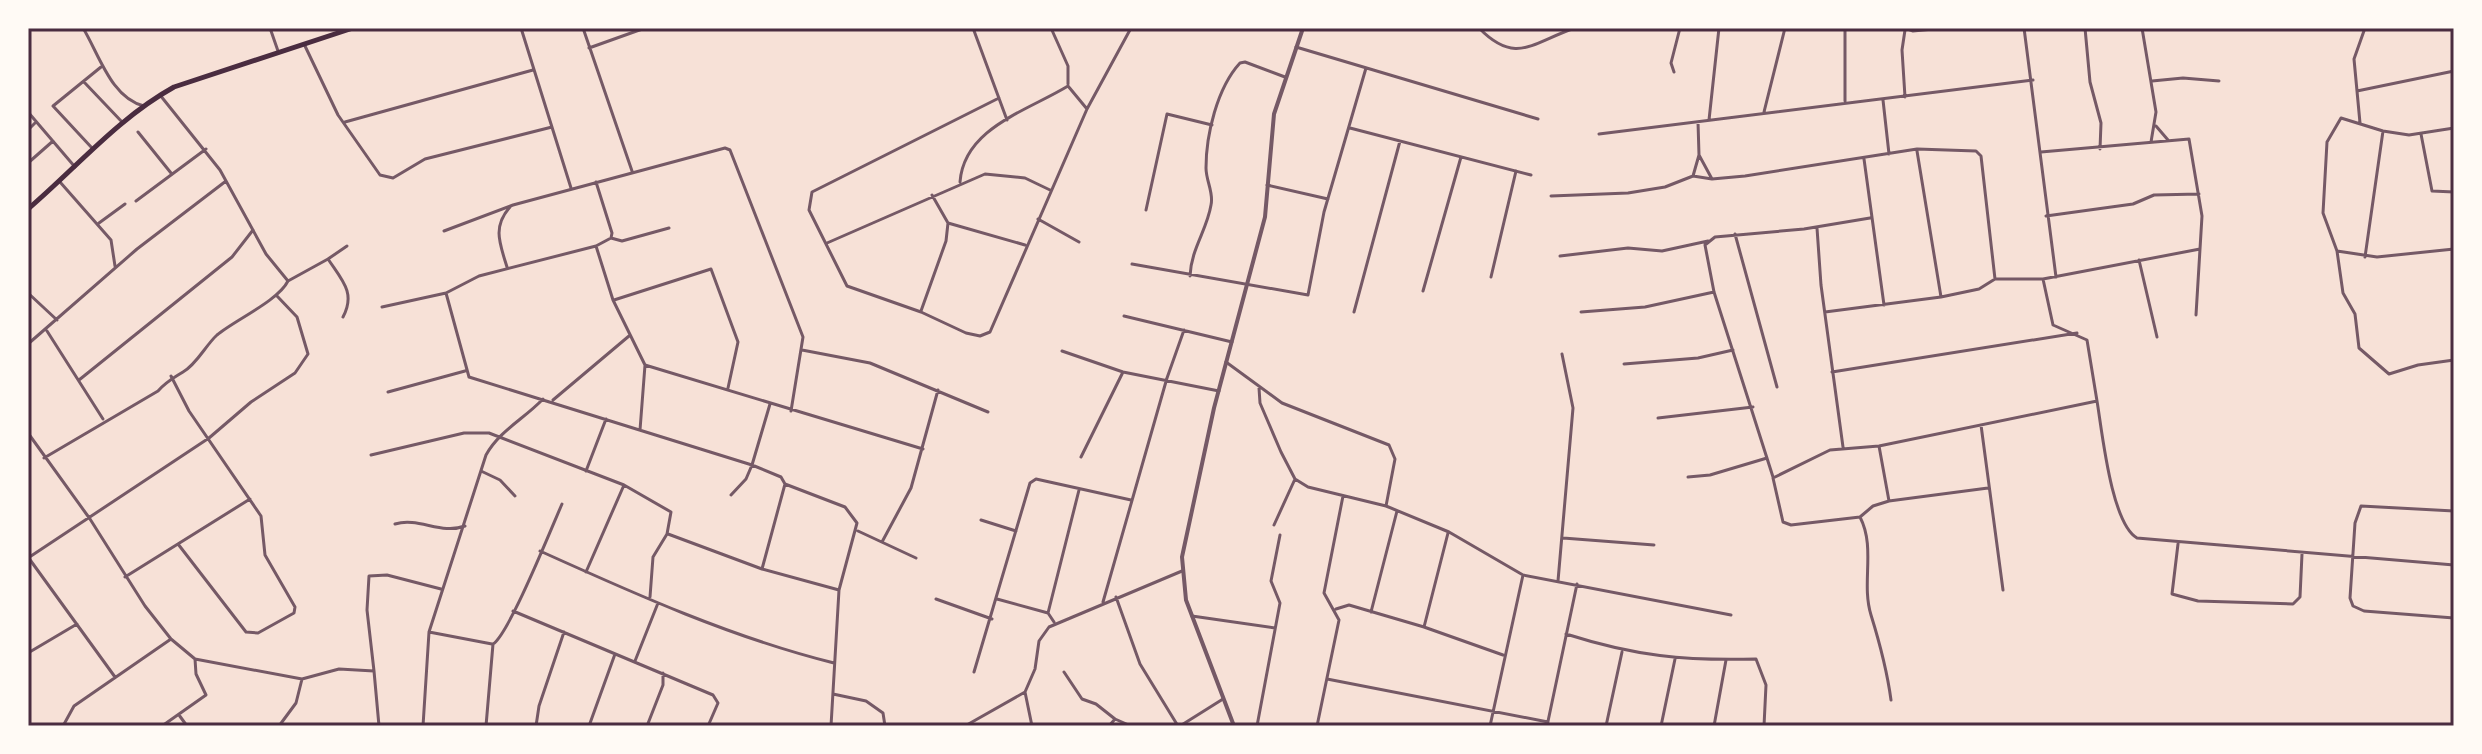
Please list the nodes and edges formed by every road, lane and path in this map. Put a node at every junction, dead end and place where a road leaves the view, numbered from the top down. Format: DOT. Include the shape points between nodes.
graph roads {
  1 [pos="83,28"];
  2 [pos="270,28"];
  3 [pos="353,28"];
  4 [pos="521,28"];
  5 [pos="583,28"];
  6 [pos="645,28"];
  7 [pos="973,28"];
  8 [pos="1051,28"];
  9 [pos="1131,28"];
  10 [pos="1303,28"];
  11 [pos="1479,28"];
  12 [pos="1575,28"];
  13 [pos="1680,28"];
  14 [pos="1719,28"];
  15 [pos="1785,28"];
  16 [pos="1845,28"];
  17 [pos="1943,28"];
  18 [pos="2024,28"];
  19 [pos="2085,28"];
  20 [pos="2142,28"];
  21 [pos="2365,28"];
  22 [pos="1905,29"];
  23 [pos="304,42"];
  24 [pos="1296,47"];
  25 [pos="589,48"];
  26 [pos="278,51"];
  27 [pos="101,67"];
  28 [pos="1366,68"];
  29 [pos="533,70"];
  30 [pos="2454,71"];
  31 [pos="1674,72"];
  32 [pos="1285,77"];
  33 [pos="2033,80"];
  34 [pos="83,81"];
  35 [pos="2152,81"];
  36 [pos="2219,81"];
  37 [pos="1068,86"];
  38 [pos="2357,91"];
  39 [pos="160,95"];
  40 [pos="1905,97"];
  41 [pos="999,98"];
  42 [pos="1883,100"];
  43 [pos="1845,101"];
  44 [pos="144,106"];
  45 [pos="1087,109"];
  46 [pos="28,112"];
  47 [pos="1764,112"];
  48 [pos="1538,119"];
  49 [pos="1007,120"];
  50 [pos="1709,120"];
  51 [pos="36,122"];
  52 [pos="345,122"];
  53 [pos="1698,122"];
  54 [pos="123,123"];
  55 [pos="2360,123"];
  56 [pos="1212,125"];
  57 [pos="2156,126"];
  58 [pos="552,127"];
  59 [pos="1350,128"];
  60 [pos="2454,128"];
  61 [pos="28,130"];
  62 [pos="2383,131"];
  63 [pos="138,132"];
  64 [pos="1599,134"];
  65 [pos="2421,134"];
  66 [pos="2168,140"];
  67 [pos="53,141"];
  68 [pos="1400,141"];
  69 [pos="2151,142"];
  70 [pos="92,148"];
  71 [pos="206,149"];
  72 [pos="1917,149"];
  73 [pos="2100,149"];
  74 [pos="2041,152"];
  75 [pos="1889,154"];
  76 [pos="1699,155"];
  77 [pos="1461,157"];
  78 [pos="1864,159"];
  79 [pos="28,163"];
  80 [pos="75,167"];
  81 [pos="632,171"];
  82 [pos="1516,171"];
  83 [pos="172,174"];
  84 [pos="1531,175"];
  85 [pos="1693,176"];
  86 [pos="1712,179"];
  87 [pos="226,181"];
  88 [pos="60,182"];
  89 [pos="596,182"];
  90 [pos="960,182"];
  91 [pos="1267,185"];
  92 [pos="572,189"];
  93 [pos="1050,190"];
  94 [pos="2454,192"];
  95 [pos="2199,194"];
  96 [pos="932,195"];
  97 [pos="1551,196"];
  98 [pos="1328,199"];
  99 [pos="136,201"];
  100 [pos="125,204"];
  101 [pos="513,205"];
  102 [pos="28,209"];
  103 [pos="1146,210"];
  104 [pos="2046,216"];
  105 [pos="1870,218"];
  106 [pos="1038,219"];
  107 [pos="99,223"];
  108 [pos="948,223"];
  109 [pos="1817,227"];
  110 [pos="669,228"];
  111 [pos="253,230"];
  112 [pos="444,231"];
  113 [pos="1735,234"];
  114 [pos="611,238"];
  115 [pos="1708,241"];
  116 [pos="1079,242"];
  117 [pos="827,243"];
  118 [pos="347,246"];
  119 [pos="596,246"];
  120 [pos="1026,246"];
  121 [pos="2200,249"];
  122 [pos="2454,249"];
  123 [pos="2337,251"];
  124 [pos="1560,256"];
  125 [pos="2365,257"];
  126 [pos="328,259"];
  127 [pos="2139,260"];
  128 [pos="1132,264"];
  129 [pos="115,268"];
  130 [pos="507,268"];
  131 [pos="1190,276"];
  132 [pos="1491,277"];
  133 [pos="2056,277"];
  134 [pos="1995,279"];
  135 [pos="2043,279"];
  136 [pos="288,281"];
  137 [pos="1248,286"];
  138 [pos="1423,291"];
  139 [pos="1714,292"];
  140 [pos="28,293"];
  141 [pos="446,293"];
  142 [pos="276,295"];
  143 [pos="1941,297"];
  144 [pos="613,300"];
  145 [pos="1885,306"];
  146 [pos="382,307"];
  147 [pos="921,312"];
  148 [pos="1354,312"];
  149 [pos="1581,312"];
  150 [pos="1825,312"];
  151 [pos="2196,315"];
  152 [pos="1124,316"];
  153 [pos="343,317"];
  154 [pos="57,320"];
  155 [pos="1184,330"];
  156 [pos="47,331"];
  157 [pos="2077,333"];
  158 [pos="629,336"];
  159 [pos="2157,337"];
  160 [pos="1232,342"];
  161 [pos="28,344"];
  162 [pos="802,350"];
  163 [pos="1733,350"];
  164 [pos="1062,351"];
  165 [pos="1562,354"];
  166 [pos="2454,360"];
  167 [pos="1226,362"];
  168 [pos="1624,364"];
  169 [pos="645,365"];
  170 [pos="465,371"];
  171 [pos="1123,372"];
  172 [pos="1832,372"];
  173 [pos="171,376"];
  174 [pos="1167,378"];
  175 [pos="79,380"];
  176 [pos="1777,387"];
  177 [pos="728,388"];
  178 [pos="1259,388"];
  179 [pos="938,390"];
  180 [pos="1219,391"];
  181 [pos="388,392"];
  182 [pos="543,399"];
  183 [pos="552,401"];
  184 [pos="2097,401"];
  185 [pos="770,404"];
  186 [pos="1753,407"];
  187 [pos="791,411"];
  188 [pos="988,412"];
  189 [pos="1658,418"];
  190 [pos="606,419"];
  191 [pos="103,420"];
  192 [pos="1981,425"];
  193 [pos="640,430"];
  194 [pos="28,433"];
  195 [pos="496,436"];
  196 [pos="209,438"];
  197 [pos="1879,446"];
  198 [pos="1843,447"];
  199 [pos="923,449"];
  200 [pos="371,455"];
  201 [pos="1081,457"];
  202 [pos="44,458"];
  203 [pos="1767,458"];
  204 [pos="752,465"];
  205 [pos="481,471"];
  206 [pos="586,471"];
  207 [pos="1688,477"];
  208 [pos="1773,478"];
  209 [pos="1295,479"];
  210 [pos="785,484"];
  211 [pos="624,485"];
  212 [pos="1988,488"];
  213 [pos="1079,490"];
  214 [pos="731,495"];
  215 [pos="515,496"];
  216 [pos="1343,496"];
  217 [pos="250,499"];
  218 [pos="1131,500"];
  219 [pos="1889,501"];
  220 [pos="562,504"];
  221 [pos="1386,506"];
  222 [pos="1397,511"];
  223 [pos="2454,511"];
  224 [pos="1860,517"];
  225 [pos="90,519"];
  226 [pos="981,520"];
  227 [pos="395,524"];
  228 [pos="1274,525"];
  229 [pos="466,526"];
  230 [pos="858,531"];
  231 [pos="1016,531"];
  232 [pos="1449,532"];
  233 [pos="667,534"];
  234 [pos="1280,535"];
  235 [pos="1563,538"];
  236 [pos="882,542"];
  237 [pos="178,544"];
  238 [pos="2178,544"];
  239 [pos="1654,545"];
  240 [pos="540,551"];
  241 [pos="2302,554"];
  242 [pos="28,558"];
  243 [pos="916,558"];
  244 [pos="2352,558"];
  245 [pos="2454,565"];
  246 [pos="762,569"];
  247 [pos="1182,571"];
  248 [pos="586,572"];
  249 [pos="1523,575"];
  250 [pos="125,577"];
  251 [pos="1558,581"];
  252 [pos="1577,584"];
  253 [pos="441,589"];
  254 [pos="839,590"];
  255 [pos="2003,590"];
  256 [pos="650,597"];
  257 [pos="1116,597"];
  258 [pos="936,599"];
  259 [pos="997,599"];
  260 [pos="1103,602"];
  261 [pos="658,603"];
  262 [pos="1336,609"];
  263 [pos="513,611"];
  264 [pos="1371,612"];
  265 [pos="1048,613"];
  266 [pos="1731,615"];
  267 [pos="1192,616"];
  268 [pos="2454,618"];
  269 [pos="992,619"];
  270 [pos="77,624"];
  271 [pos="1054,624"];
  272 [pos="1424,627"];
  273 [pos="1275,628"];
  274 [pos="429,632"];
  275 [pos="564,632"];
  276 [pos="1566,634"];
  277 [pos="171,639"];
  278 [pos="493,644"];
  279 [pos="1622,652"];
  280 [pos="28,653"];
  281 [pos="615,654"];
  282 [pos="1503,655"];
  283 [pos="195,659"];
  284 [pos="1675,659"];
  285 [pos="1726,660"];
  286 [pos="635,661"];
  287 [pos="834,663"];
  288 [pos="374,671"];
  289 [pos="974,672"];
  290 [pos="1064,672"];
  291 [pos="663,673"];
  292 [pos="115,677"];
  293 [pos="302,679"];
  294 [pos="1327,679"];
  295 [pos="1025,692"];
  296 [pos="833,694"];
  297 [pos="1223,699"];
  298 [pos="1891,700"];
  299 [pos="1492,708"];
  300 [pos="179,715"];
  301 [pos="1115,719"];
  302 [pos="1547,724"];
  303 [pos="63,726"];
  304 [pos="162,726"];
  305 [pos="187,726"];
  306 [pos="279,726"];
  307 [pos="379,726"];
  308 [pos="423,726"];
  309 [pos="486,726"];
  310 [pos="536,726"];
  311 [pos="589,726"];
  312 [pos="647,726"];
  313 [pos="708,726"];
  314 [pos="831,726"];
  315 [pos="885,726"];
  316 [pos="965,726"];
  317 [pos="1032,726"];
  318 [pos="1109,726"];
  319 [pos="1131,726"];
  320 [pos="1179,726"];
  321 [pos="1234,726"];
  322 [pos="1257,726"];
  323 [pos="1317,726"];
  324 [pos="1490,726"];
  325 [pos="1606,726"];
  326 [pos="1661,726"];
  327 [pos="1714,726"];
  328 [pos="1764,726"];
  1 -- 27 [label="street"];
  2 -- 26 [label="street"];
  3 -- 23 [label="main road"];
  4 -- 29 [label="street"];
  5 -- 25 [label="street"];
  6 -- 25 [label="street"];
  7 -- 41 [label="street"];
  8 -- 37 [label="street" via="1068,66"];
  9 -- 45 [label="street"];
  10 -- 24 [label="street"];
  11 -- 12 [label="street" via="1510,51"];
  13 -- 31 [label="street" via="1671,63"];
  14 -- 50 [label="street"];
  15 -- 47 [label="street"];
  16 -- 43 [label="street"];
  17 -- 22 [label="street"];
  18 -- 33 [label="street"];
  19 -- 73 [label="street" via="2090,82 2101,123"];
  20 -- 35 [label="street"];
  21 -- 38 [label="street" via="2354,59"];
  22 -- 40 [label="street"];
  23 -- 26 [label="main road"];
  23 -- 52 [label="street" via="331,104"];
  24 -- 28 [label="street"];
  24 -- 32 [label="street"];
  25 -- 81 [label="street"];
  26 -- 39 [label="main road" via="202,75"];
  27 -- 34 [label="street"];
  27 -- 44 [label="street" via="130,102"];
  28 -- 48 [label="street"];
  28 -- 59 [label="street"];
  29 -- 52 [label="street"];
  29 -- 58 [label="street"];
  30 -- 38 [label="street"];
  32 -- 56 [label="street" via="1240,63 1228,78"];
  32 -- 91 [label="street" via="1274,114"];
  33 -- 40 [label="street"];
  33 -- 74 [label="street"];
  34 -- 54 [label="street"];
  34 -- 70 [label="street" via="53,109"];
  35 -- 36 [label="street"];
  35 -- 57 [label="street"];
  37 -- 45 [label="street"];
  37 -- 49 [label="street"];
  38 -- 55 [label="street"];
  39 -- 44 [label="main road"];
  39 -- 71 [label="street"];
  40 -- 42 [label="street"];
  41 -- 49 [label="street"];
  41 -- 117 [label="street" via="812,192 809,210"];
  42 -- 43 [label="street"];
  42 -- 75 [label="street"];
  43 -- 47 [label="street"];
  44 -- 54 [label="main road"];
  45 -- 93 [label="street"];
  46 -- 51 [label="street"];
  47 -- 50 [label="street"];
  49 -- 90 [label="street" via="969,149"];
  50 -- 53 [label="street"];
  51 -- 61 [label="street"];
  51 -- 67 [label="street"];
  52 -- 58 [label="street" via="375,171 393,178 438,155"];
  53 -- 64 [label="street"];
  53 -- 76 [label="street"];
  54 -- 70 [label="main road"];
  55 -- 62 [label="street"];
  55 -- 123 [label="street" via="2341,118 2327,142 2323,213"];
  56 -- 103 [label="street" via="1167,114"];
  56 -- 131 [label="street" via="1206,170 1212,198 1194,246"];
  57 -- 66 [label="street"];
  57 -- 69 [label="street"];
  58 -- 92 [label="street"];
  59 -- 68 [label="street"];
  59 -- 98 [label="street"];
  60 -- 65 [label="street"];
  62 -- 65 [label="street"];
  62 -- 125 [label="street"];
  63 -- 83 [label="street"];
  65 -- 94 [label="street" via="2432,191"];
  66 -- 69 [label="street"];
  66 -- 95 [label="street" via="2189,139"];
  67 -- 79 [label="street"];
  67 -- 80 [label="street"];
  68 -- 77 [label="street"];
  68 -- 148 [label="street"];
  69 -- 73 [label="street"];
  70 -- 80 [label="main road"];
  71 -- 83 [label="street"];
  71 -- 87 [label="street"];
  72 -- 75 [label="street"];
  72 -- 134 [label="street" via="1979,153"];
  72 -- 143 [label="street"];
  73 -- 74 [label="street"];
  74 -- 104 [label="street"];
  75 -- 78 [label="street"];
  76 -- 85 [label="street"];
  76 -- 86 [label="street"];
  77 -- 82 [label="street"];
  77 -- 138 [label="street"];
  78 -- 86 [label="street"];
  78 -- 105 [label="street"];
  80 -- 88 [label="main road"];
  81 -- 89 [label="street"];
  81 -- 162 [label="street" via="725,148 733,152 800,325"];
  82 -- 84 [label="street"];
  82 -- 132 [label="street"];
  83 -- 99 [label="street"];
  85 -- 86 [label="street"];
  85 -- 97 [label="street" via="1638,191"];
  87 -- 111 [label="street"];
  87 -- 129 [label="street"];
  88 -- 102 [label="main road"];
  88 -- 107 [label="street"];
  89 -- 92 [label="street"];
  89 -- 114 [label="street"];
  90 -- 93 [label="street" via="1001,174"];
  90 -- 96 [label="street"];
  91 -- 98 [label="street"];
  91 -- 137 [label="street"];
  92 -- 101 [label="street"];
  93 -- 106 [label="street"];
  95 -- 104 [label="street" via="2154,195 2133,204"];
  95 -- 121 [label="street"];
  96 -- 108 [label="street"];
  96 -- 117 [label="street"];
  98 -- 137 [label="street" via="1308,295"];
  100 -- 107 [label="street"];
  101 -- 112 [label="street"];
  101 -- 130 [label="street" via="498,228"];
  104 -- 133 [label="street"];
  105 -- 109 [label="street"];
  105 -- 145 [label="street"];
  106 -- 116 [label="street"];
  106 -- 120 [label="street"];
  107 -- 129 [label="street" via="111,240"];
  108 -- 120 [label="street"];
  108 -- 147 [label="street"];
  109 -- 113 [label="street"];
  109 -- 150 [label="street"];
  110 -- 114 [label="street" via="622,241"];
  111 -- 136 [label="street"];
  111 -- 175 [label="street" via="232,257"];
  113 -- 115 [label="street"];
  113 -- 176 [label="street"];
  114 -- 119 [label="street"];
  115 -- 124 [label="street" via="1662,251 1628,248"];
  115 -- 139 [label="street" via="1704,249"];
  117 -- 147 [label="street" via="847,286"];
  118 -- 126 [label="street"];
  119 -- 130 [label="street"];
  119 -- 144 [label="street"];
  120 -- 147 [label="street" via="985,336"];
  121 -- 127 [label="street"];
  121 -- 151 [label="street"];
  122 -- 125 [label="street"];
  123 -- 125 [label="street"];
  123 -- 166 [label="street" via="2343,293 2355,314 2357,345 2386,373"];
  126 -- 136 [label="street"];
  126 -- 153 [label="street" via="349,290"];
  127 -- 133 [label="street"];
  127 -- 159 [label="street"];
  128 -- 131 [label="street"];
  129 -- 154 [label="street"];
  130 -- 141 [label="street"];
  131 -- 137 [label="street"];
  133 -- 135 [label="street"];
  134 -- 135 [label="street"];
  134 -- 143 [label="street" via="1979,289"];
  135 -- 157 [label="street" via="2053,325"];
  136 -- 142 [label="street"];
  137 -- 160 [label="street"];
  139 -- 149 [label="street" via="1645,307"];
  139 -- 163 [label="street"];
  140 -- 154 [label="street"];
  141 -- 146 [label="street"];
  141 -- 170 [label="street"];
  142 -- 173 [label="street" via="214,338 184,372"];
  142 -- 196 [label="street" via="297,317 307,358 295,373"];
  143 -- 145 [label="street"];
  144 -- 158 [label="street"];
  144 -- 177 [label="street" via="711,269 738,342"];
  145 -- 150 [label="street"];
  150 -- 172 [label="street"];
  152 -- 155 [label="street"];
  154 -- 156 [label="street"];
  155 -- 160 [label="street"];
  155 -- 174 [label="street"];
  156 -- 161 [label="street"];
  156 -- 175 [label="street"];
  157 -- 172 [label="street"];
  157 -- 184 [label="street" via="2087,340"];
  158 -- 169 [label="street"];
  158 -- 183 [label="street"];
  160 -- 167 [label="street"];
  162 -- 179 [label="street" via="870,363"];
  162 -- 187 [label="street"];
  163 -- 168 [label="street"];
  163 -- 186 [label="street"];
  164 -- 171 [label="street"];
  165 -- 235 [label="street" via="1573,408"];
  167 -- 178 [label="street"];
  167 -- 180 [label="street"];
  169 -- 177 [label="street"];
  169 -- 193 [label="street"];
  170 -- 181 [label="street"];
  170 -- 182 [label="street" via="474,380"];
  171 -- 174 [label="street"];
  171 -- 201 [label="street"];
  172 -- 198 [label="street"];
  173 -- 191 [label="street" via="158,391"];
  173 -- 196 [label="street"];
  174 -- 180 [label="street"];
  174 -- 218 [label="street"];
  175 -- 191 [label="street"];
  177 -- 185 [label="street"];
  178 -- 209 [label="street" via="1266,418"];
  178 -- 221 [label="street" via="1282,403 1389,445 1395,459"];
  179 -- 188 [label="street"];
  179 -- 199 [label="street"];
  180 -- 247 [label="street"];
  182 -- 183 [label="street"];
  182 -- 195 [label="street" via="523,420"];
  183 -- 190 [label="street"];
  184 -- 192 [label="street"];
  184 -- 238 [label="street" via="2110,483 2129,531 2146,541"];
  185 -- 187 [label="street"];
  185 -- 204 [label="street"];
  186 -- 189 [label="street"];
  186 -- 203 [label="street"];
  187 -- 199 [label="street"];
  190 -- 193 [label="street"];
  190 -- 206 [label="street"];
  191 -- 202 [label="street"];
  192 -- 197 [label="street"];
  192 -- 212 [label="street"];
  193 -- 204 [label="street"];
  194 -- 202 [label="street"];
  195 -- 200 [label="street" via="464,433"];
  195 -- 205 [label="street"];
  195 -- 206 [label="street"];
  196 -- 217 [label="street"];
  196 -- 225 [label="street"];
  197 -- 198 [label="street"];
  197 -- 219 [label="street"];
  198 -- 208 [label="street"];
  199 -- 236 [label="street" via="911,488"];
  202 -- 225 [label="street"];
  203 -- 207 [label="street"];
  203 -- 208 [label="street"];
  204 -- 210 [label="street" via="781,477"];
  204 -- 214 [label="street"];
  205 -- 215 [label="street" via="500,480"];
  205 -- 229 [label="street"];
  206 -- 211 [label="street"];
  208 -- 224 [label="street" via="1783,522"];
  209 -- 216 [label="street"];
  209 -- 228 [label="street"];
  210 -- 230 [label="street" via="845,507 855,517"];
  210 -- 246 [label="street"];
  211 -- 233 [label="street" via="671,512"];
  211 -- 248 [label="street"];
  212 -- 219 [label="street"];
  212 -- 255 [label="street"];
  213 -- 218 [label="street"];
  213 -- 231 [label="street" via="1036,479 1030,483"];
  213 -- 265 [label="street"];
  216 -- 221 [label="street"];
  216 -- 262 [label="street" via="1324,593"];
  217 -- 237 [label="street"];
  217 -- 237 [label="street" via="264,521 265,555 295,607 289,618 258,633 246,632"];
  218 -- 260 [label="street"];
  219 -- 224 [label="street"];
  220 -- 240 [label="street"];
  221 -- 222 [label="street"];
  222 -- 232 [label="street"];
  222 -- 264 [label="street"];
  223 -- 244 [label="street" via="2361,506"];
  224 -- 298 [label="street" via="1868,541 1871,616 1888,669"];
  225 -- 242 [label="street"];
  225 -- 250 [label="street"];
  226 -- 231 [label="street"];
  227 -- 229 [label="street" via="414,522 450,531"];
  229 -- 253 [label="street"];
  230 -- 236 [label="street"];
  230 -- 254 [label="street"];
  231 -- 259 [label="street"];
  232 -- 249 [label="street"];
  232 -- 272 [label="street"];
  233 -- 246 [label="street"];
  233 -- 256 [label="street" via="653,557"];
  234 -- 273 [label="street" via="1271,581 1280,603"];
  235 -- 239 [label="street"];
  235 -- 251 [label="street"];
  236 -- 243 [label="street"];
  237 -- 250 [label="street"];
  238 -- 241 [label="street"];
  238 -- 241 [label="street" via="2172,594 2198,601 2293,604 2300,597"];
  240 -- 248 [label="street"];
  240 -- 263 [label="street"];
  241 -- 244 [label="street"];
  242 -- 270 [label="street"];
  244 -- 245 [label="street"];
  244 -- 268 [label="street" via="2350,598 2358,609"];
  246 -- 254 [label="street"];
  247 -- 257 [label="street"];
  247 -- 267 [label="street"];
  248 -- 256 [label="street"];
  249 -- 251 [label="street"];
  249 -- 282 [label="street"];
  250 -- 277 [label="street"];
  251 -- 252 [label="street"];
  252 -- 266 [label="street"];
  252 -- 276 [label="street"];
  253 -- 274 [label="street"];
  253 -- 288 [label="street" via="387,575 369,576"];
  254 -- 287 [label="street"];
  256 -- 261 [label="street"];
  257 -- 260 [label="street"];
  257 -- 320 [label="street" via="1140,664"];
  258 -- 269 [label="street"];
  259 -- 265 [label="street"];
  259 -- 269 [label="street"];
  260 -- 271 [label="street"];
  261 -- 286 [label="street"];
  261 -- 287 [label="street" via="782,650"];
  262 -- 264 [label="street" via="1349,605"];
  262 -- 294 [label="street" via="1338,631 1330,648"];
  263 -- 275 [label="street"];
  263 -- 278 [label="street"];
  264 -- 272 [label="street"];
  265 -- 271 [label="street"];
  267 -- 273 [label="street"];
  267 -- 297 [label="street"];
  269 -- 289 [label="street"];
  270 -- 280 [label="street"];
  270 -- 292 [label="street"];
  271 -- 295 [label="street" via="1039,641"];
  272 -- 282 [label="street"];
  273 -- 322 [label="street"];
  274 -- 278 [label="street"];
  274 -- 308 [label="street"];
  275 -- 281 [label="street"];
  275 -- 310 [label="street"];
  276 -- 279 [label="street"];
  276 -- 302 [label="street"];
  277 -- 283 [label="street"];
  277 -- 292 [label="street"];
  278 -- 309 [label="street"];
  279 -- 284 [label="street"];
  279 -- 325 [label="street"];
  281 -- 286 [label="street"];
  281 -- 311 [label="street"];
  282 -- 299 [label="street"];
  283 -- 293 [label="street"];
  283 -- 300 [label="street" via="206,695"];
  284 -- 285 [label="street"];
  284 -- 326 [label="street"];
  285 -- 327 [label="street"];
  285 -- 328 [label="street" via="1760,663 1766,685"];
  286 -- 291 [label="street"];
  287 -- 296 [label="street"];
  288 -- 293 [label="street" via="339,669"];
  288 -- 307 [label="street"];
  290 -- 301 [label="street" via="1082,699"];
  291 -- 312 [label="street"];
  291 -- 313 [label="street" via="716,697"];
  292 -- 303 [label="street" via="74,706"];
  293 -- 306 [label="street" via="296,703"];
  294 -- 299 [label="street"];
  294 -- 323 [label="street"];
  295 -- 316 [label="street"];
  295 -- 317 [label="street"];
  296 -- 314 [label="street"];
  296 -- 315 [label="street" via="872,704 883,713"];
  297 -- 320 [label="street"];
  297 -- 321 [label="street"];
  299 -- 302 [label="street"];
  299 -- 324 [label="street"];
  300 -- 304 [label="street"];
  300 -- 305 [label="street"];
  301 -- 318 [label="street"];
  301 -- 319 [label="street"];
}
